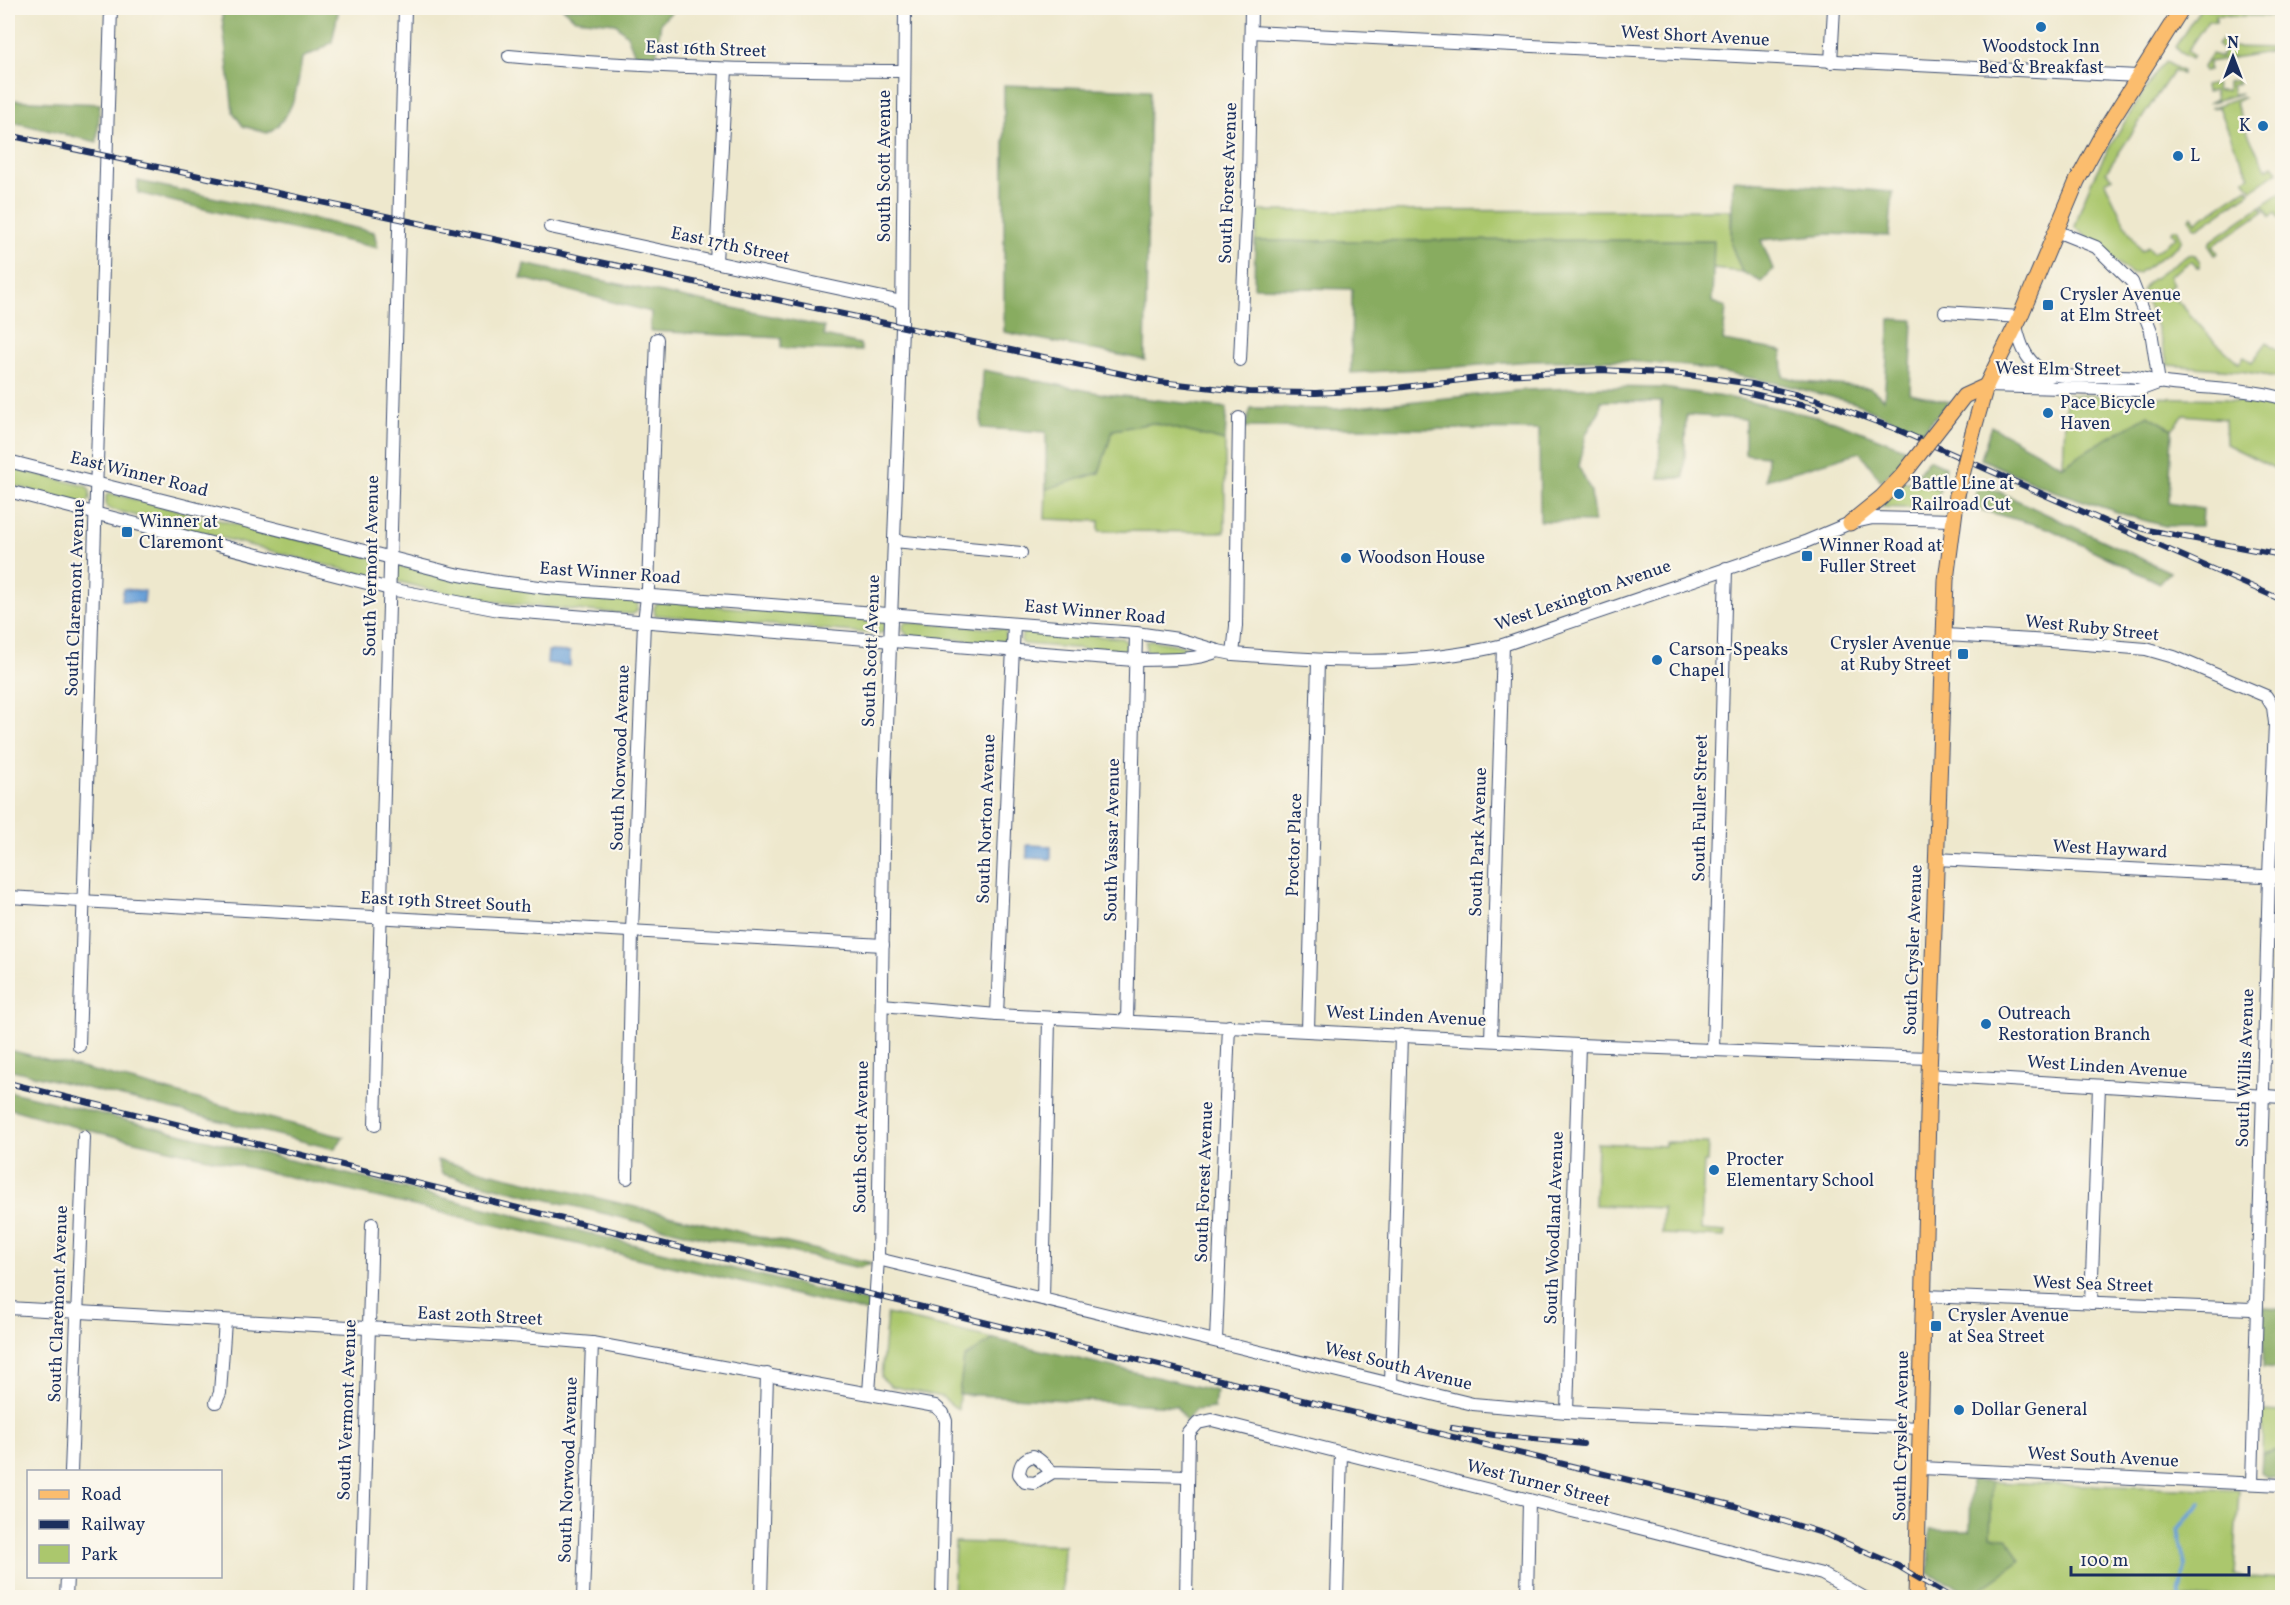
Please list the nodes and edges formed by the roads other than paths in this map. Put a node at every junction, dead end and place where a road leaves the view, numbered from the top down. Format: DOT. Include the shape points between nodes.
graph roads {
  1 [pos="111,8"];
  2 [pos="405,8"];
  3 [pos="905,8"];
  4 [pos="1251,8"];
  5 [pos="1834,8"];
  6 [pos="2182,8"];
  7 [pos="1251,32"];
  8 [pos="509,56"];
  9 [pos="1831,62"];
  10 [pos="726,69"];
  11 [pos="903,71"];
  12 [pos="2138,76"];
  13 [pos="550,227"];
  14 [pos="2056,231"];
  15 [pos="716,262"];
  16 [pos="902,302"];
  17 [pos="1945,312"];
  18 [pos="2018,322"];
  19 [pos="657,339"];
  20 [pos="1240,360"];
  21 [pos="2052,375"];
  22 [pos="2159,382"];
  23 [pos="1986,386"];
  24 [pos="2283,398"];
  25 [pos="1239,418"];
  26 [pos="8,461"];
  27 [pos="98,483"];
  28 [pos="8,491"];
  29 [pos="97,514"];
  30 [pos="1953,520"];
  31 [pos="1850,524"];
  32 [pos="894,541"];
  33 [pos="1021,553"];
  34 [pos="389,557"];
  35 [pos="1726,568"];
  36 [pos="390,589"];
  37 [pos="648,595"];
  38 [pos="891,614"];
  39 [pos="644,622"];
  40 [pos="1014,624"];
  41 [pos="1136,633"];
  42 [pos="1946,635"];
  43 [pos="890,642"];
  44 [pos="1503,645"];
  45 [pos="1012,651"];
  46 [pos="1218,651"];
  47 [pos="1233,654"];
  48 [pos="1134,660"];
  49 [pos="1318,661"];
  50 [pos="2229,679"];
  51 [pos="1936,859"];
  52 [pos="2269,876"];
  53 [pos="2283,877"];
  54 [pos="8,897"];
  55 [pos="83,901"];
  56 [pos="382,918"];
  57 [pos="632,932"];
  58 [pos="883,945"];
  59 [pos="882,1005"];
  60 [pos="997,1015"];
  61 [pos="1049,1018"];
  62 [pos="1127,1021"];
  63 [pos="1229,1026"];
  64 [pos="1308,1030"];
  65 [pos="1401,1035"];
  66 [pos="1491,1040"];
  67 [pos="1580,1045"];
  68 [pos="79,1046"];
  69 [pos="1713,1048"];
  70 [pos="1929,1058"];
  71 [pos="1929,1075"];
  72 [pos="2099,1086"];
  73 [pos="2263,1096"];
  74 [pos="2283,1097"];
  75 [pos="375,1125"];
  76 [pos="84,1137"];
  77 [pos="627,1178"];
  78 [pos="372,1224"];
  79 [pos="878,1258"];
  80 [pos="1925,1296"];
  81 [pos="1043,1299"];
  82 [pos="2257,1302"];
  83 [pos="2091,1303"];
  84 [pos="8,1308"];
  85 [pos="76,1313"];
  86 [pos="225,1321"];
  87 [pos="369,1329"];
  88 [pos="1216,1340"];
  89 [pos="592,1343"];
  90 [pos="767,1374"];
  91 [pos="1391,1384"];
  92 [pos="869,1393"];
  93 [pos="216,1402"];
  94 [pos="1567,1412"];
  95 [pos="1921,1428"];
  96 [pos="1341,1453"];
  97 [pos="1921,1468"];
  98 [pos="70,1470"];
  99 [pos="1053,1472"];
  100 [pos="1188,1476"];
  101 [pos="2252,1483"];
  102 [pos="2283,1485"];
  103 [pos="1530,1500"];
  104 [pos="67,1578"];
  105 [pos="66,1598"];
  106 [pos="361,1598"];
  107 [pos="583,1598"];
  108 [pos="761,1598"];
  109 [pos="942,1598"];
  110 [pos="1186,1598"];
  111 [pos="1336,1598"];
  112 [pos="1527,1598"];
  113 [pos="1865,1598"];
  114 [pos="1916,1598"];
  1 -- 27 [label="street, South Claremont Avenue"];
  2 -- 34 [label="street, South Vermont Avenue"];
  3 -- 11 [label="street, South Scott Avenue"];
  4 -- 7 [label="street, South Forest Avenue"];
  5 -- 9 [label="street"];
  6 -- 12 [label="main road"];
  7 -- 9 [label="street, West Short Avenue"];
  7 -- 20 [label="street, South Forest Avenue"];
  8 -- 10 [label="street, East 16th Street"];
  9 -- 12 [label="street, West Short Avenue"];
  10 -- 11 [label="street, East 16th Street"];
  10 -- 15 [label="street"];
  11 -- 16 [label="street, South Scott Avenue"];
  12 -- 14 [label="main road" via="2078,181"];
  13 -- 15 [label="street, East 17th Street"];
  14 -- 18 [label="main road"];
  14 -- 22 [label="street" via="2096,247 2132,282 2151,331"];
  15 -- 16 [label="street, East 17th Street"];
  16 -- 32 [label="street, South Scott Avenue"];
  17 -- 18 [label="street"];
  18 -- 21 [label="street, West Elm Street" via="2021,346 2028,357"];
  18 -- 23 [label="main road, South Crysler Avenue"];
  19 -- 37 [label="street, South Norwood Avenue"];
  21 -- 22 [label="street, West Elm Street" via="2135,377"];
  21 -- 23 [label="street, West Elm Street" via="2043,379 2010,378"];
  22 -- 23 [label="street, West Elm Street" via="2139,390"];
  22 -- 24 [label="street, West Elm Street" via="2233,388"];
  23 -- 30 [label="main road, South Crysler Avenue, bridge"];
  23 -- 31 [label="main road, bridge" via="1964,396 1902,476"];
  25 -- 47 [label="street"];
  26 -- 27 [label="street, East Winner Road"];
  27 -- 29 [label="street, South Claremont Avenue"];
  27 -- 34 [label="street, East Winner Road"];
  28 -- 29 [label="street"];
  29 -- 36 [label="street"];
  29 -- 55 [label="street, South Claremont Avenue"];
  30 -- 31 [label="street, West Lexington Avenue" via="1892,517"];
  30 -- 42 [label="main road, South Crysler Avenue" via="1946,580"];
  31 -- 35 [label="street, West Lexington Avenue"];
  32 -- 33 [label="street"];
  32 -- 38 [label="street, South Scott Avenue"];
  34 -- 36 [label="street, South Vermont Avenue"];
  34 -- 37 [label="street, East Winner Road" via="512,584"];
  35 -- 44 [label="street, West Lexington Avenue"];
  35 -- 69 [label="street, South Fuller Street"];
  36 -- 39 [label="street" via="499,610"];
  36 -- 56 [label="street, South Vermont Avenue"];
  37 -- 38 [label="street, East Winner Road"];
  37 -- 39 [label="street, South Norwood Avenue"];
  38 -- 40 [label="street, East Winner Road"];
  38 -- 43 [label="street, South Scott Avenue"];
  39 -- 43 [label="street"];
  39 -- 57 [label="street, South Norwood Avenue"];
  40 -- 41 [label="street, East Winner Road"];
  40 -- 45 [label="street, South Norton Avenue"];
  41 -- 46 [label="street, East Winner Road" via="1178,639"];
  41 -- 48 [label="street, South Vassar Avenue"];
  42 -- 50 [label="street, West Ruby Street" via="2146,649"];
  42 -- 51 [label="main road, South Crysler Avenue"];
  43 -- 45 [label="street"];
  43 -- 58 [label="street, South Scott Avenue"];
  44 -- 49 [label="street, West Lexington Avenue" via="1472,653 1405,660"];
  44 -- 66 [label="street, South Park Avenue"];
  45 -- 48 [label="street"];
  45 -- 60 [label="street, South Norton Avenue"];
  46 -- 47 [label="street, West Lexington Avenue"];
  46 -- 48 [label="street" via="1194,657"];
  47 -- 49 [label="street, West Lexington Avenue"];
  48 -- 62 [label="street, South Vassar Avenue"];
  49 -- 64 [label="street, Proctor Place"];
  50 -- 52 [label="street, South Willis Avenue" via="2266,696 2273,707"];
  51 -- 52 [label="street, West Hayward"];
  51 -- 70 [label="main road, South Crysler Avenue"];
  52 -- 53 [label="street, West Hayward"];
  52 -- 73 [label="street, South Willis Avenue"];
  54 -- 55 [label="street, East 19th Street South"];
  55 -- 56 [label="street, East 19th Street South"];
  55 -- 68 [label="street, South Claremont Avenue"];
  56 -- 57 [label="street, East 19th Street South"];
  56 -- 75 [label="street, South Vermont Avenue"];
  57 -- 58 [label="street, East 19th Street South"];
  57 -- 77 [label="street, South Norwood Avenue"];
  58 -- 59 [label="street, South Scott Avenue"];
  59 -- 60 [label="street, West Linden Avenue"];
  59 -- 79 [label="street, South Scott Avenue"];
  60 -- 61 [label="street, West Linden Avenue"];
  61 -- 62 [label="street, West Linden Avenue"];
  61 -- 81 [label="street"];
  62 -- 63 [label="street, West Linden Avenue"];
  63 -- 64 [label="street, West Linden Avenue"];
  63 -- 88 [label="street, South Forest Avenue"];
  64 -- 65 [label="street, West Linden Avenue"];
  65 -- 66 [label="street, West Linden Avenue"];
  65 -- 91 [label="street"];
  66 -- 67 [label="street, West Linden Avenue"];
  67 -- 69 [label="street, West Linden Avenue"];
  67 -- 94 [label="street, South Woodland Avenue"];
  69 -- 70 [label="street, West Linden Avenue"];
  70 -- 71 [label="main road, South Crysler Avenue"];
  71 -- 72 [label="street, West Linden Avenue"];
  71 -- 80 [label="main road, South Crysler Avenue"];
  72 -- 73 [label="street, West Linden Avenue"];
  72 -- 83 [label="street"];
  73 -- 74 [label="street, West Linden Avenue"];
  73 -- 82 [label="street, South Willis Avenue"];
  76 -- 85 [label="street, South Claremont Avenue"];
  78 -- 87 [label="street, South Vermont Avenue"];
  79 -- 81 [label="street, West South Avenue"];
  79 -- 92 [label="street, South Scott Avenue"];
  80 -- 83 [label="street, West Sea Street"];
  80 -- 95 [label="main road, South Crysler Avenue"];
  81 -- 88 [label="street, West South Avenue"];
  82 -- 83 [label="street, West Sea Street" via="2251,1309"];
  82 -- 101 [label="street, South Willis Avenue"];
  84 -- 85 [label="street, East 20th Street"];
  85 -- 86 [label="street, East 20th Street"];
  85 -- 98 [label="street, South Claremont Avenue"];
  86 -- 87 [label="street, East 20th Street"];
  86 -- 93 [label="street"];
  87 -- 89 [label="street, East 20th Street"];
  87 -- 106 [label="street, South Vermont Avenue"];
  88 -- 91 [label="street, West South Avenue"];
  89 -- 90 [label="street, East 20th Street"];
  89 -- 107 [label="street, South Norwood Avenue"];
  90 -- 92 [label="street, East 20th Street"];
  90 -- 108 [label="street"];
  91 -- 94 [label="street, West South Avenue" via="1473,1404"];
  92 -- 109 [label="street, East 20th Street" via="935,1406 946,1421"];
  94 -- 95 [label="street, West South Avenue"];
  95 -- 97 [label="main road, South Crysler Avenue"];
  96 -- 100 [label="street, West Turner Street" via="1212,1420 1198,1423 1189,1433"];
  96 -- 103 [label="street, West Turner Street"];
  96 -- 111 [label="street"];
  97 -- 101 [label="street, West South Avenue"];
  97 -- 114 [label="main road, South Crysler Avenue"];
  99 -- 100 [label="street"];
  100 -- 110 [label="street"];
  101 -- 102 [label="street, West South Avenue"];
  103 -- 112 [label="street"];
  103 -- 113 [label="street, West Turner Street" via="1822,1574"];
  104 -- 105 [label="street"];
}
